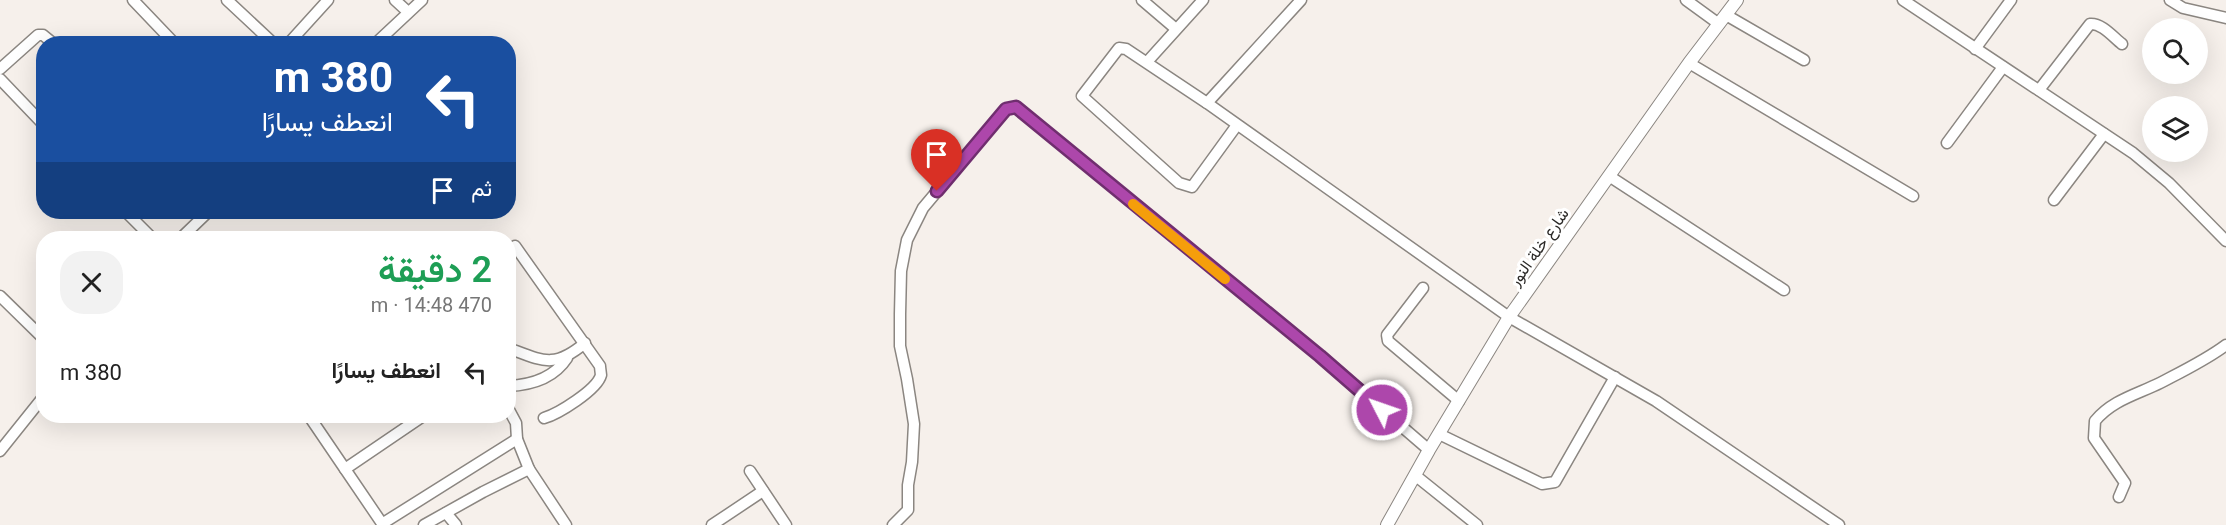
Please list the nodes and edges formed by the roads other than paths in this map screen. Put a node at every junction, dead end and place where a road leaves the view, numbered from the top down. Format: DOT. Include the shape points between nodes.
graph roads {
  1 [pos="133,0"];
  2 [pos="227,0"];
  3 [pos="245,0"];
  4 [pos="328,0"];
  5 [pos="395,0"];
  6 [pos="422,0"];
  7 [pos="1142,0"];
  8 [pos="1203,0"];
  9 [pos="1301,0"];
  10 [pos="1686,0"];
  11 [pos="1737,0"];
  12 [pos="1903,0"];
  13 [pos="2011,0"];
  14 [pos="2170,0"];
  15 [pos="237,9"];
  16 [pos="408,12"];
  17 [pos="2226,18"];
  18 [pos="1722,19"];
  19 [pos="1176,29"];
  20 [pos="167,36"];
  21 [pos="266,36"];
  22 [pos="295,36"];
  23 [pos="383,36"];
  24 [pos="36,37"];
  25 [pos="2122,44"];
  26 [pos="1975,49"];
  27 [pos="1804,60"];
  28 [pos="1147,62"];
  29 [pos="1689,63"];
  30 [pos="2003,67"];
  31 [pos="0,69"];
  32 [pos="0,79"];
  33 [pos="2039,90"];
  34 [pos="1207,102"];
  35 [pos="36,117"];
  36 [pos="1237,125"];
  37 [pos="2104,134"];
  38 [pos="1947,143"];
  39 [pos="1608,176"];
  40 [pos="1913,196"];
  41 [pos="2054,200"];
  42 [pos="133,219"];
  43 [pos="201,219"];
  44 [pos="145,231"];
  45 [pos="188,231"];
  46 [pos="2226,241"];
  47 [pos="516,247"];
  48 [pos="1423,288"];
  49 [pos="1784,290"];
  50 [pos="0,296"];
  51 [pos="1509,317"];
  52 [pos="36,331"];
  53 [pos="585,343"];
  54 [pos="2226,345"];
  55 [pos="516,351"];
  56 [pos="567,358"];
  57 [pos="1615,377"];
  58 [pos="516,386"];
  59 [pos="1459,401"];
  60 [pos="36,406"];
  61 [pos="544,418"];
  62 [pos="314,423"];
  63 [pos="413,423"];
  64 [pos="516,423"];
  65 [pos="1439,434"];
  66 [pos="517,439"];
  67 [pos="1429,450"];
  68 [pos="0,451"];
  69 [pos="345,469"];
  70 [pos="529,469"];
  71 [pos="750,471"];
  72 [pos="1416,476"];
  73 [pos="763,491"];
  74 [pos="2119,497"];
  75 [pos="446,513"];
  76 [pos="424,525"];
  77 [pos="456,525"];
  78 [pos="566,525"];
  79 [pos="712,525"];
  80 [pos="786,525"];
  81 [pos="893,525"];
  82 [pos="1387,525"];
  83 [pos="1477,525"];
  84 [pos="1839,525"];
  1 -- 20 [label="street"];
  2 -- 15 [label="street"];
  3 -- 15 [label="street"];
  4 -- 22 [label="street"];
  5 -- 16 [label="street"];
  6 -- 16 [label="street"];
  7 -- 19 [label="street"];
  8 -- 19 [label="street"];
  9 -- 34 [label="street"];
  10 -- 18 [label="street"];
  11 -- 18 [label="street, شارع خلة النور"];
  12 -- 26 [label="street"];
  13 -- 26 [label="street"];
  14 -- 17 [label="street" via="2183,8"];
  15 -- 21 [label="street"];
  16 -- 23 [label="street"];
  18 -- 27 [label="street"];
  18 -- 29 [label="street, شارع خلة النور"];
  19 -- 28 [label="street"];
  24 -- 31 [label="street"];
  25 -- 33 [label="street" via="2099,26 2090,24"];
  26 -- 30 [label="street"];
  28 -- 34 [label="street"];
  28 -- 36 [label="street" via="1119,48 1082,96 1179,183 1192,187"];
  29 -- 39 [label="street, شارع خلة النور"];
  29 -- 40 [label="street"];
  30 -- 33 [label="street"];
  30 -- 38 [label="street"];
  32 -- 35 [label="street"];
  33 -- 37 [label="street"];
  34 -- 36 [label="street"];
  36 -- 51 [label="street"];
  37 -- 41 [label="street"];
  37 -- 46 [label="street" via="2163,177"];
  39 -- 49 [label="street"];
  39 -- 51 [label="street, شارع خلة النور"];
  42 -- 44 [label="street"];
  43 -- 45 [label="street"];
  47 -- 53 [label="street"];
  48 -- 59 [label="street" via="1387,335 1388,341"];
  50 -- 52 [label="street"];
  51 -- 57 [label="street"];
  51 -- 59 [label="street, شارع خلة النور"];
  53 -- 56 [label="street"];
  53 -- 61 [label="street" via="600,366 601,375 585,393"];
  54 -- 74 [label="street" via="2113,405 2096,421 2094,438 2125,483"];
  55 -- 56 [label="street" via="546,361"];
  56 -- 58 [label="street" via="544,379"];
  57 -- 65 [label="street" via="1555,482 1542,484"];
  57 -- 84 [label="street"];
  59 -- 65 [label="street, شارع خلة النور"];
  60 -- 68 [label="street"];
  62 -- 69 [label="street"];
  63 -- 69 [label="street"];
  64 -- 66 [label="street"];
  65 -- 67 [label="street, شارع خلة النور"];
  66 -- 69 [label="street" via="385,522 375,516"];
  66 -- 70 [label="street"];
  67 -- 72 [label="street, شارع خلة النور"];
  67 -- 81 [label="street" via="1016,107 1006,109 923,208 907,240 901,272 900,346 914,424 908,510"];
  70 -- 75 [label="street"];
  70 -- 78 [label="street"];
  71 -- 73 [label="street"];
  72 -- 82 [label="street, شارع خلة النور"];
  72 -- 83 [label="street"];
  73 -- 79 [label="street"];
  73 -- 80 [label="street"];
  75 -- 76 [label="street"];
  75 -- 77 [label="street"];
}
